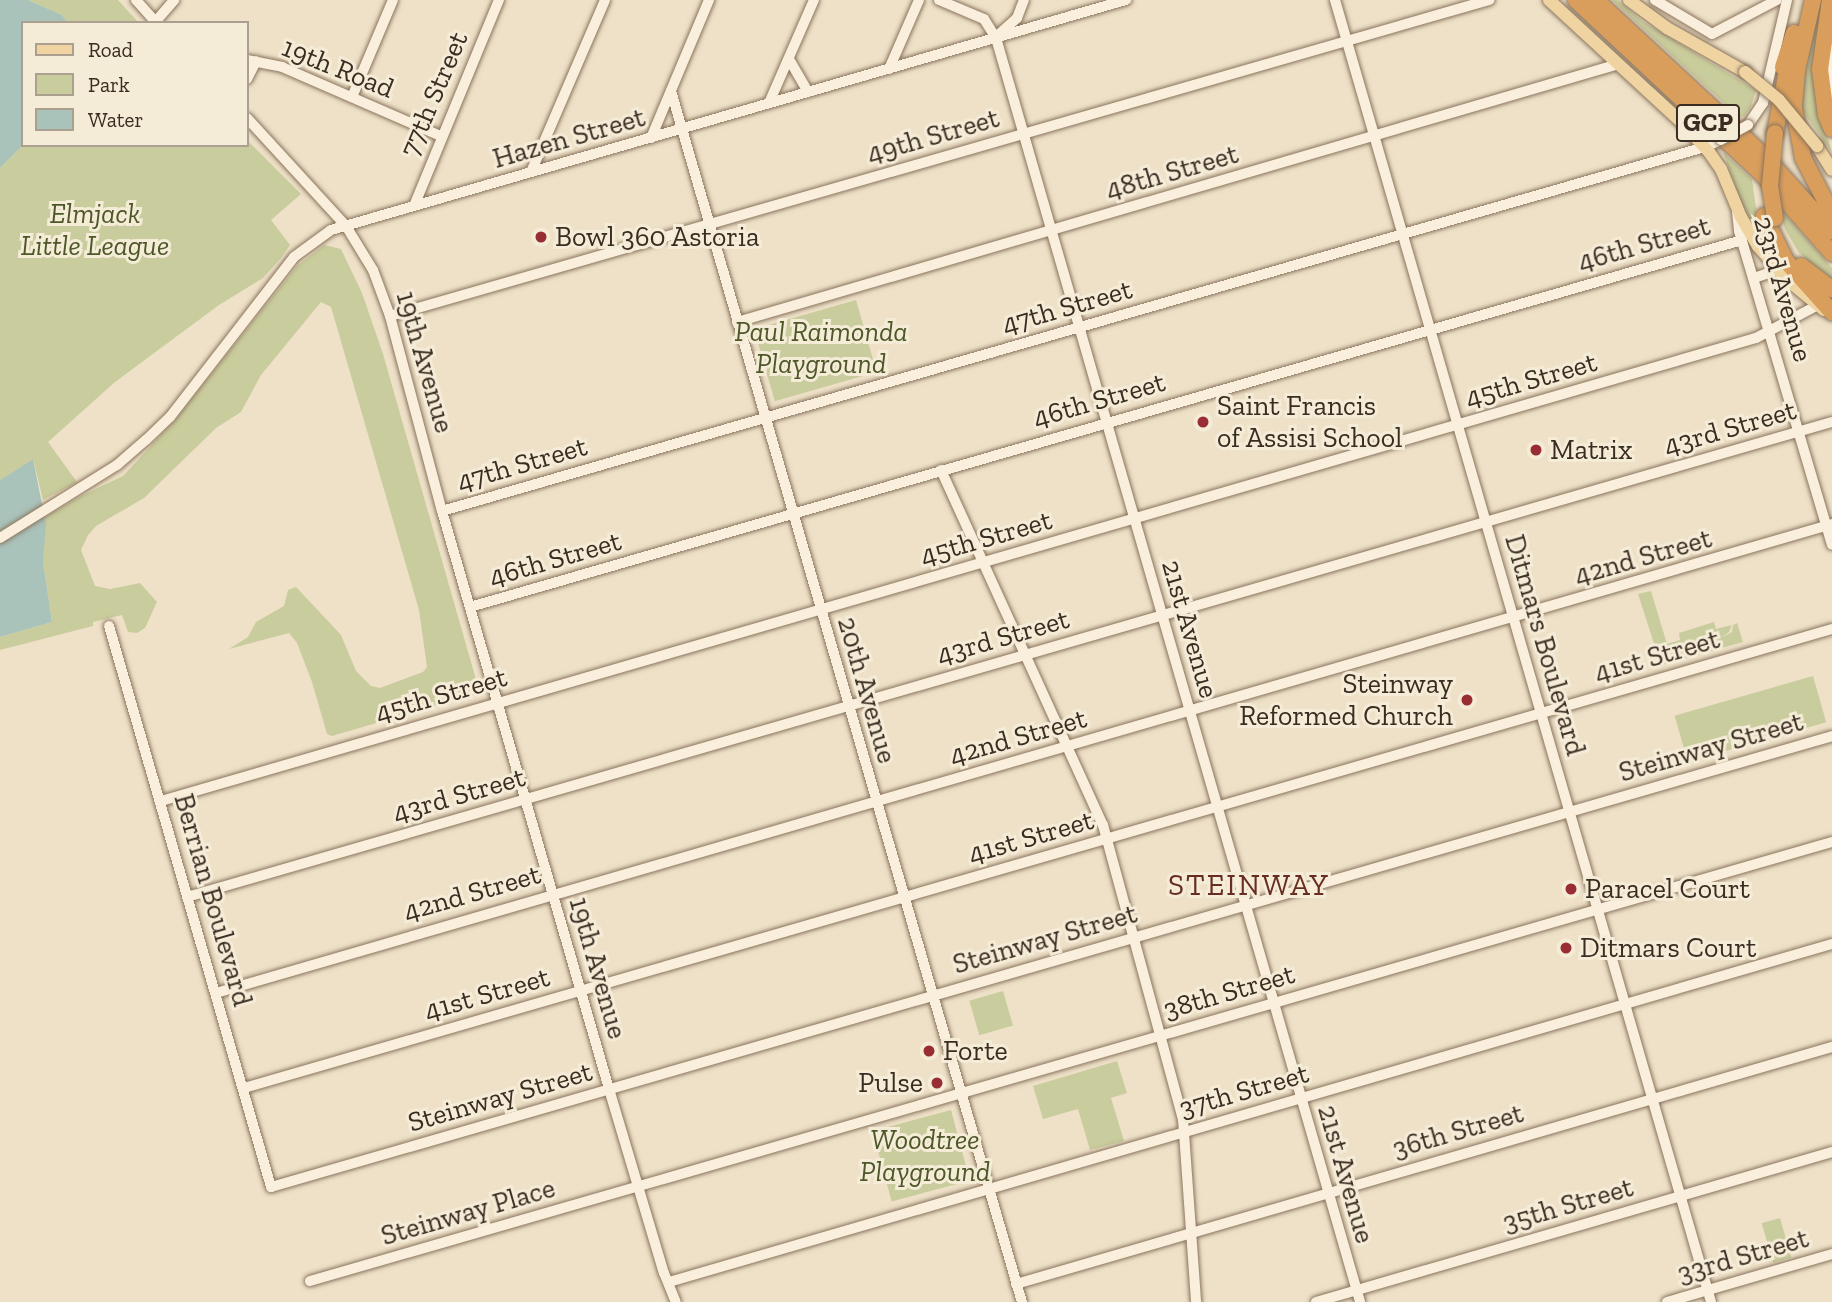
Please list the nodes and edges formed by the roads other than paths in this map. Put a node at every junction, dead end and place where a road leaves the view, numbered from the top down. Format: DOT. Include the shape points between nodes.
graph roads {
  1 [pos="136,0"];
  2 [pos="174,0"];
  3 [pos="393,0"];
  4 [pos="499,0"];
  5 [pos="605,0"];
  6 [pos="709,0"];
  7 [pos="814,0"];
  8 [pos="919,0"];
  9 [pos="939,0"];
  10 [pos="1024,0"];
  11 [pos="1126,0"];
  12 [pos="1335,0"];
  13 [pos="1489,0"];
  14 [pos="1549,0"];
  15 [pos="1576,0"];
  16 [pos="1596,0"];
  17 [pos="1629,0"];
  18 [pos="1655,0"];
  19 [pos="1777,0"];
  20 [pos="1787,0"];
  21 [pos="1802,0"];
  22 [pos="1813,0"];
  23 [pos="1830,0"];
  24 [pos="156,21"];
  25 [pos="158,21"];
  26 [pos="996,38"];
  27 [pos="1346,40"];
  28 [pos="1832,40"];
  29 [pos="789,59"];
  30 [pos="251,61"];
  31 [pos="1619,64"];
  32 [pos="889,69"];
  33 [pos="1831,82"];
  34 [pos="671,91"];
  35 [pos="808,92"];
  36 [pos="1832,96"];
  37 [pos="352,97"];
  38 [pos="769,103"];
  39 [pos="248,119"];
  40 [pos="681,129"];
  41 [pos="1832,129"];
  42 [pos="1023,134"];
  43 [pos="441,136"];
  44 [pos="1374,137"];
  45 [pos="651,138"];
  46 [pos="1705,147"];
  47 [pos="1832,170"];
  48 [pos="531,172"];
  49 [pos="414,206"];
  50 [pos="1737,208"];
  51 [pos="1832,214"];
  52 [pos="1769,217"];
  53 [pos="709,225"];
  54 [pos="346,226"];
  55 [pos="1050,230"];
  56 [pos="1832,231"];
  57 [pos="1402,234"];
  58 [pos="1742,240"];
  59 [pos="1832,253"];
  60 [pos="1777,270"];
  61 [pos="1754,278"];
  62 [pos="1832,289"];
  63 [pos="1827,312"];
  64 [pos="390,316"];
  65 [pos="737,322"];
  66 [pos="1079,327"];
  67 [pos="1430,329"];
  68 [pos="1771,331"];
  69 [pos="765,418"];
  70 [pos="1106,422"];
  71 [pos="1832,422"];
  72 [pos="1458,425"];
  73 [pos="1799,431"];
  74 [pos="941,470"];
  75 [pos="1832,504"];
  76 [pos="442,511"];
  77 [pos="792,513"];
  78 [pos="1823,513"];
  79 [pos="1134,519"];
  80 [pos="1486,521"];
  81 [pos="1829,525"];
  82 [pos="0,538"];
  83 [pos="1832,544"];
  84 [pos="983,562"];
  85 [pos="470,607"];
  86 [pos="820,610"];
  87 [pos="1161,615"];
  88 [pos="1514,618"];
  89 [pos="108,626"];
  90 [pos="1832,629"];
  91 [pos="1026,653"];
  92 [pos="498,702"];
  93 [pos="848,706"];
  94 [pos="1189,711"];
  95 [pos="1541,714"];
  96 [pos="1832,736"];
  97 [pos="1068,746"];
  98 [pos="526,799"];
  99 [pos="161,801"];
  100 [pos="876,802"];
  101 [pos="1217,808"];
  102 [pos="1569,812"];
  103 [pos="1106,839"];
  104 [pos="1832,842"];
  105 [pos="553,893"];
  106 [pos="187,897"];
  107 [pos="904,898"];
  108 [pos="1245,905"];
  109 [pos="1598,910"];
  110 [pos="1133,938"];
  111 [pos="1832,944"];
  112 [pos="581,990"];
  113 [pos="216,993"];
  114 [pos="932,996"];
  115 [pos="1274,1004"];
  116 [pos="1625,1004"];
  117 [pos="1161,1035"];
  118 [pos="1832,1047"];
  119 [pos="244,1088"];
  120 [pos="609,1089"];
  121 [pos="960,1093"];
  122 [pos="1301,1098"];
  123 [pos="1652,1099"];
  124 [pos="1184,1132"];
  125 [pos="1832,1152"];
  126 [pos="639,1186"];
  127 [pos="271,1187"];
  128 [pos="988,1188"];
  129 [pos="1328,1193"];
  130 [pos="1680,1195"];
  131 [pos="1193,1232"];
  132 [pos="1832,1254"];
  133 [pos="310,1282"];
  134 [pos="669,1282"];
  135 [pos="1016,1284"];
  136 [pos="1356,1290"];
  137 [pos="1708,1290"];
  138 [pos="676,1302"];
  139 [pos="1022,1302"];
  140 [pos="1196,1302"];
  141 [pos="1316,1302"];
  142 [pos="1360,1302"];
  143 [pos="1667,1302"];
  144 [pos="1712,1302"];
  1 -- 24 [label="street"];
  2 -- 25 [label="street"];
  3 -- 37 [label="street"];
  4 -- 43 [label="street, 77th Street"];
  5 -- 48 [label="street"];
  6 -- 34 [label="street"];
  7 -- 29 [label="street"];
  8 -- 32 [label="street"];
  9 -- 26 [label="street, 21st Avenue" via="984,19"];
  10 -- 26 [label="street" via="1017,18"];
  11 -- 26 [label="street, Hazen Street"];
  12 -- 27 [label="street, Ditmars Boulevard"];
  13 -- 27 [label="street, 49th Street"];
  14 -- 31 [label="main road"];
  15 -- 59 [label="highway, GCP" via="1764,176"];
  16 -- 56 [label="highway, GCP" via="1768,160"];
  17 -- 47 [label="main road, bridge" via="1745,72 1779,100"];
  18 -- 19 [label="street" via="1712,34"];
  20 -- 46 [label="street, 47th Street, bridge" via="1763,103 1748,125"];
  21 -- 52 [label="highway, bridge" via="1771,132"];
  22 -- 51 [label="highway" via="1797,70 1794,108 1803,158"];
  23 -- 41 [label="highway" via="1820,69"];
  26 -- 32 [label="street, Hazen Street"];
  26 -- 42 [label="street, 21st Avenue"];
  27 -- 42 [label="street, 49th Street"];
  27 -- 44 [label="street, Ditmars Boulevard"];
  28 -- 33 [label="street"];
  29 -- 35 [label="street"];
  29 -- 38 [label="street"];
  30 -- 37 [label="street, 19th Road" via="282,67"];
  31 -- 44 [label="street, 48th Street"];
  31 -- 46 [label="main road"];
  32 -- 35 [label="street, Hazen Street"];
  33 -- 36 [label="street"];
  34 -- 40 [label="street, 20th Avenue"];
  34 -- 45 [label="street"];
  35 -- 38 [label="street, Hazen Street"];
  37 -- 43 [label="street, 19th Road"];
  38 -- 40 [label="street, Hazen Street"];
  39 -- 54 [label="street, 19th Avenue"];
  40 -- 45 [label="street, Hazen Street"];
  40 -- 53 [label="street, 20th Avenue"];
  42 -- 53 [label="street, 49th Street"];
  42 -- 55 [label="street, 21st Avenue"];
  43 -- 49 [label="street, 77th Street"];
  44 -- 55 [label="street, 48th Street"];
  44 -- 57 [label="street, Ditmars Boulevard"];
  45 -- 48 [label="street, Hazen Street"];
  46 -- 50 [label="main road" via="1721,169"];
  46 -- 57 [label="street, 47th Street"];
  48 -- 49 [label="street, Hazen Street"];
  49 -- 54 [label="street, Hazen Street"];
  50 -- 58 [label="street, 23rd Avenue"];
  50 -- 60 [label="main road"];
  52 -- 62 [label="highway" via="1799,264"];
  52 -- 63 [label="highway" via="1786,261"];
  53 -- 64 [label="street, 49th Street"];
  53 -- 65 [label="street, 20th Avenue"];
  54 -- 64 [label="street, 19th Avenue" via="373,270"];
  54 -- 82 [label="street, Hazen Street" via="314,240 294,257 170,416 117,466"];
  55 -- 65 [label="street, 48th Street"];
  55 -- 66 [label="street, 21st Avenue"];
  57 -- 66 [label="street, 47th Street"];
  57 -- 67 [label="street, Ditmars Boulevard"];
  58 -- 61 [label="street, 23rd Avenue"];
  58 -- 67 [label="street, 46th Street"];
  60 -- 61 [label="street"];
  60 -- 63 [label="main road"];
  61 -- 68 [label="street, 23rd Avenue"];
  63 -- 68 [label="street, 45th Street"];
  64 -- 76 [label="street, 19th Avenue"];
  65 -- 69 [label="street, 20th Avenue"];
  66 -- 69 [label="street, 47th Street"];
  66 -- 70 [label="street, 21st Avenue"];
  67 -- 70 [label="street, 46th Street"];
  67 -- 72 [label="street, Ditmars Boulevard"];
  68 -- 72 [label="street, 45th Street"];
  68 -- 73 [label="street, 23rd Avenue"];
  69 -- 76 [label="street, 47th Street"];
  69 -- 77 [label="street, 20th Avenue"];
  70 -- 74 [label="street, 46th Street"];
  70 -- 79 [label="street, 21st Avenue"];
  71 -- 73 [label="street, 43rd Street"];
  72 -- 79 [label="street, 45th Street"];
  72 -- 80 [label="street, Ditmars Boulevard"];
  73 -- 78 [label="street, 23rd Avenue"];
  73 -- 80 [label="street, 43rd Street"];
  74 -- 77 [label="street, 46th Street"];
  74 -- 84 [label="street"];
  75 -- 78 [label="street"];
  76 -- 85 [label="street, 19th Avenue"];
  77 -- 85 [label="street, 46th Street"];
  77 -- 86 [label="street, 20th Avenue"];
  78 -- 81 [label="street, 23rd Avenue"];
  79 -- 84 [label="street, 45th Street"];
  79 -- 87 [label="street, 21st Avenue"];
  80 -- 87 [label="street, 43rd Street"];
  80 -- 88 [label="street, Ditmars Boulevard"];
  81 -- 83 [label="street, 23rd Avenue"];
  81 -- 88 [label="street, 42nd Street"];
  84 -- 86 [label="street, 45th Street"];
  84 -- 91 [label="street"];
  85 -- 92 [label="street, 19th Avenue"];
  86 -- 92 [label="street, 45th Street"];
  86 -- 93 [label="street, 20th Avenue"];
  87 -- 91 [label="street, 43rd Street"];
  87 -- 94 [label="street, 21st Avenue"];
  88 -- 94 [label="street, 42nd Street"];
  88 -- 95 [label="street, Ditmars Boulevard"];
  89 -- 99 [label="street, Berrian Boulevard"];
  90 -- 95 [label="street, 41st Street"];
  91 -- 93 [label="street, 43rd Street"];
  91 -- 97 [label="street"];
  92 -- 98 [label="street, 19th Avenue"];
  92 -- 99 [label="street, 45th Street"];
  93 -- 98 [label="street, 43rd Street"];
  93 -- 100 [label="street, 20th Avenue"];
  94 -- 97 [label="street, 42nd Street"];
  94 -- 101 [label="street, 21st Avenue"];
  95 -- 101 [label="street, 41st Street"];
  95 -- 102 [label="street, Ditmars Boulevard"];
  96 -- 102 [label="street, Steinway Street"];
  97 -- 100 [label="street, 42nd Street"];
  97 -- 103 [label="street"];
  98 -- 105 [label="street, 19th Avenue"];
  98 -- 106 [label="street, 43rd Street"];
  99 -- 106 [label="street, Berrian Boulevard"];
  100 -- 105 [label="street, 42nd Street"];
  100 -- 107 [label="street, 20th Avenue"];
  101 -- 103 [label="street, 41st Street"];
  101 -- 108 [label="street, 21st Avenue"];
  102 -- 108 [label="street, Steinway Street"];
  102 -- 109 [label="street, Ditmars Boulevard"];
  103 -- 107 [label="street, 41st Street"];
  103 -- 110 [label="street"];
  104 -- 109 [label="street, 38th Street"];
  105 -- 112 [label="street, 19th Avenue"];
  105 -- 113 [label="street, 42nd Street"];
  106 -- 113 [label="street, Berrian Boulevard"];
  107 -- 112 [label="street, 41st Street"];
  107 -- 114 [label="street, 20th Avenue"];
  108 -- 110 [label="street, Steinway Street"];
  108 -- 115 [label="street, 21st Avenue"];
  109 -- 115 [label="street, 38th Street"];
  109 -- 116 [label="street, Ditmars Boulevard"];
  110 -- 114 [label="street, Steinway Street"];
  110 -- 117 [label="street"];
  111 -- 116 [label="street, 37th Street"];
  112 -- 119 [label="street, 41st Street"];
  112 -- 120 [label="street, 19th Avenue"];
  113 -- 119 [label="street, Berrian Boulevard"];
  114 -- 120 [label="street, Steinway Street"];
  114 -- 121 [label="street, 20th Avenue"];
  115 -- 117 [label="street, 38th Street"];
  115 -- 122 [label="street, 21st Avenue"];
  116 -- 122 [label="street, 37th Street"];
  116 -- 123 [label="street, Ditmars Boulevard"];
  117 -- 121 [label="street, 38th Street"];
  117 -- 124 [label="street"];
  118 -- 123 [label="street, 36th Street"];
  119 -- 127 [label="street, Berrian Boulevard"];
  120 -- 126 [label="street, 19th Avenue"];
  120 -- 127 [label="street, Steinway Street"];
  121 -- 126 [label="street, 38th Street"];
  121 -- 128 [label="street, 20th Avenue"];
  122 -- 124 [label="street, 37th Street"];
  122 -- 129 [label="street, 21st Avenue"];
  123 -- 129 [label="street, 36th Street"];
  123 -- 130 [label="street, Ditmars Boulevard"];
  124 -- 128 [label="street, 37th Street"];
  124 -- 131 [label="street"];
  125 -- 130 [label="street, 35th Street"];
  126 -- 133 [label="street, Steinway Place"];
  126 -- 134 [label="street, 19th Avenue"];
  128 -- 134 [label="street, 37th Street"];
  128 -- 135 [label="street, 20th Avenue"];
  129 -- 131 [label="street, 36th Street"];
  129 -- 136 [label="street, 21st Avenue"];
  130 -- 136 [label="street, 35th Street"];
  130 -- 137 [label="street, Ditmars Boulevard"];
  131 -- 135 [label="street, 36th Street"];
  131 -- 140 [label="street"];
  132 -- 137 [label="street, 33rd Street"];
  134 -- 138 [label="street, 19th Avenue"];
  135 -- 139 [label="street, 20th Avenue"];
  136 -- 141 [label="street, 35th Street"];
  136 -- 142 [label="street, 21st Avenue"];
  137 -- 143 [label="street, 33rd Street"];
  137 -- 144 [label="street, Ditmars Boulevard"];
}
